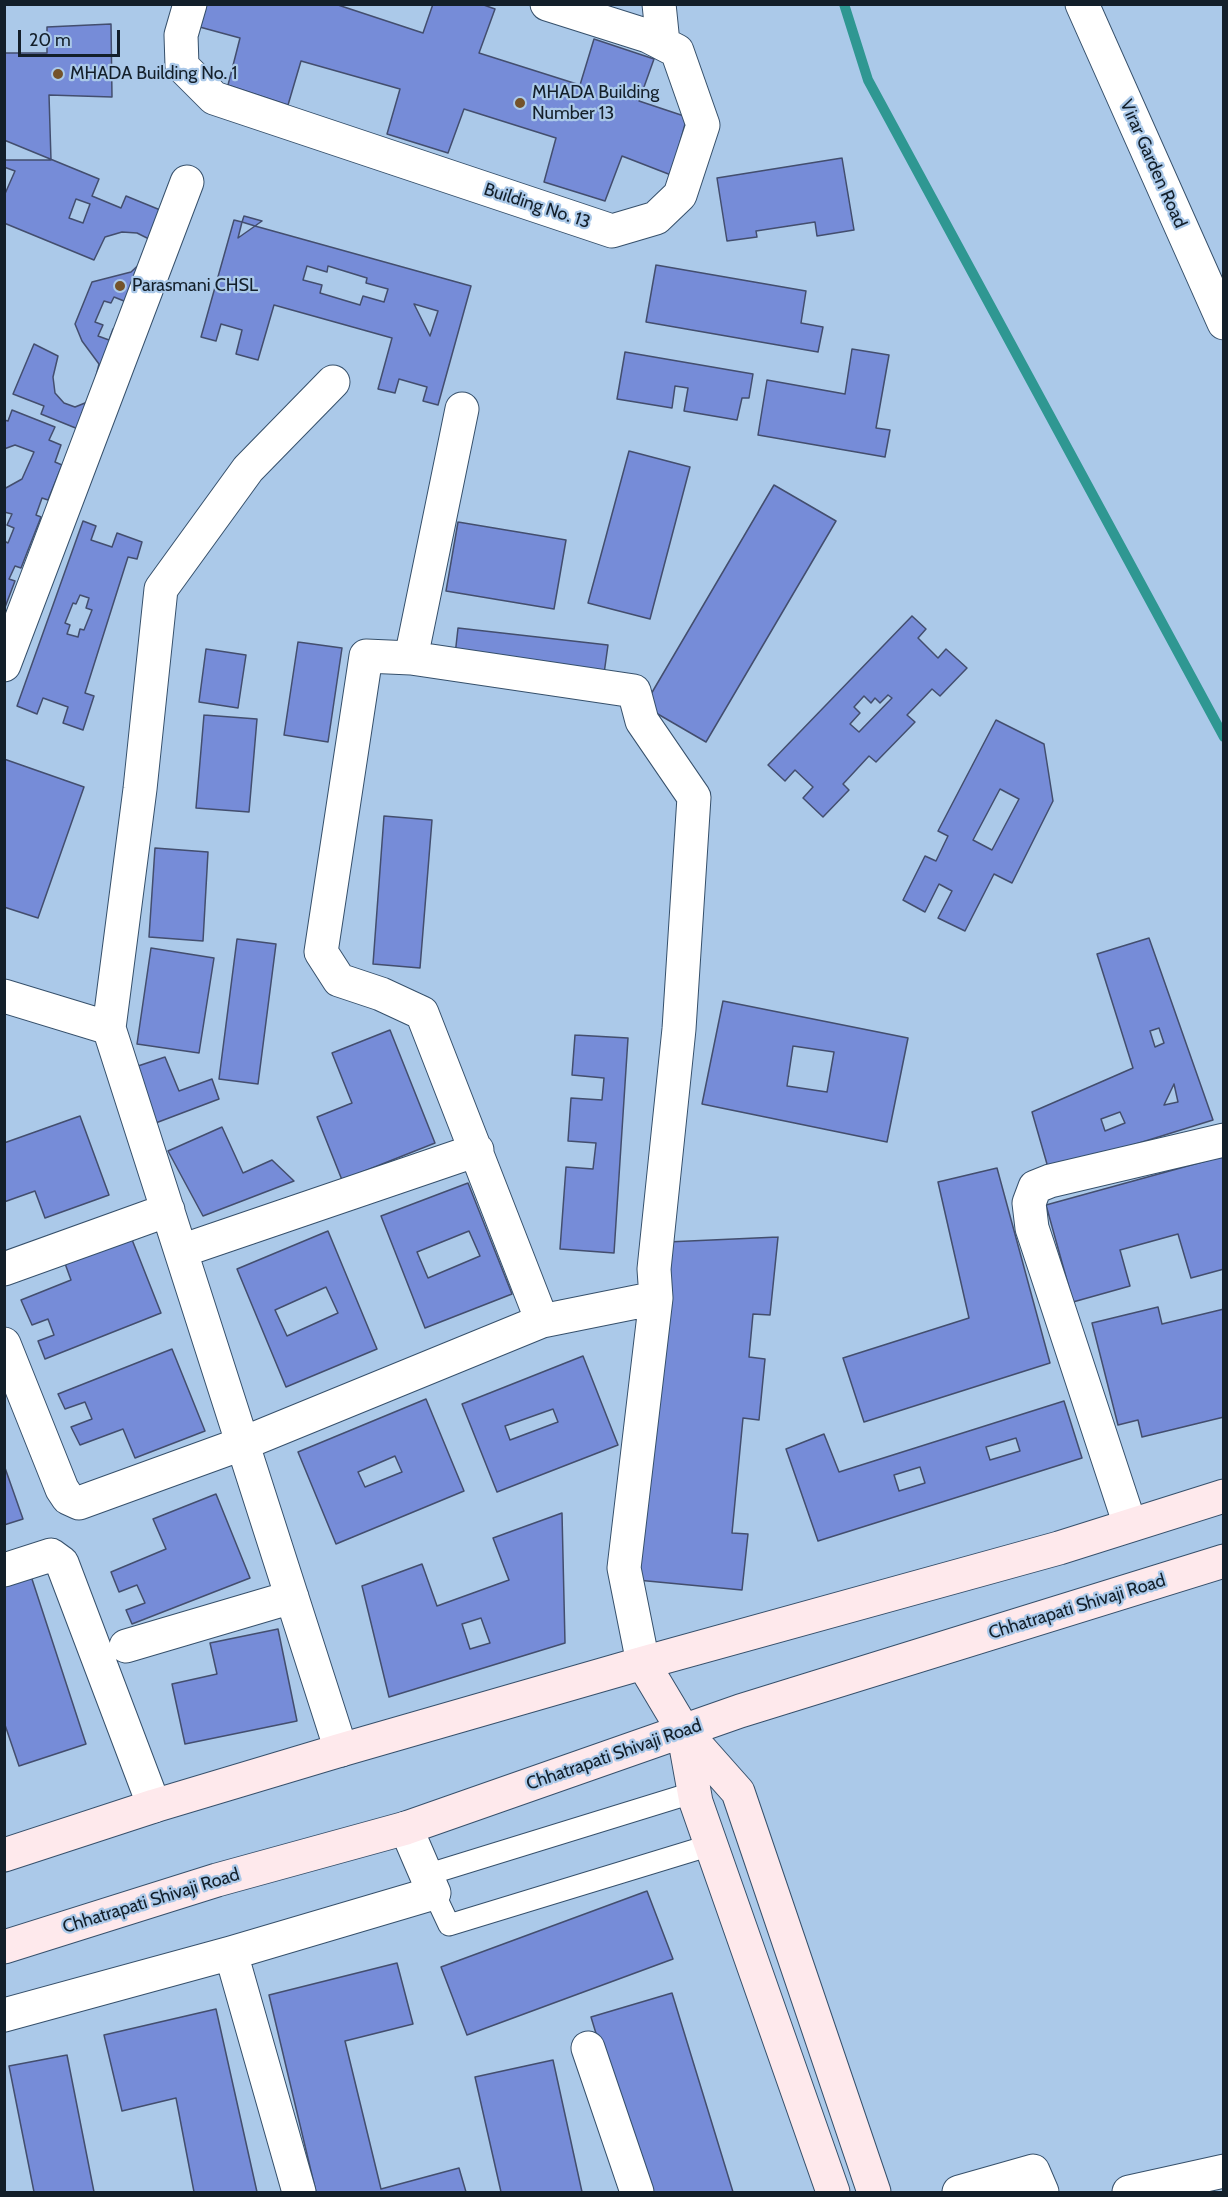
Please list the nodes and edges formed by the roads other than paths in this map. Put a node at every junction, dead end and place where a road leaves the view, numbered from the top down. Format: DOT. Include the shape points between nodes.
graph roads {
  1 [pos="190,4"];
  2 [pos="547,4"];
  3 [pos="659,4"];
  4 [pos="1082,4"];
  5 [pos="663,43"];
  6 [pos="187,182"];
  7 [pos="1224,323"];
  8 [pos="333,382"];
  9 [pos="462,409"];
  10 [pos="411,658"];
  11 [pos="4,665"];
  12 [pos="4,996"];
  13 [pos="109,1028"];
  14 [pos="1224,1140"];
  15 [pos="477,1150"];
  16 [pos="164,1200"];
  17 [pos="4,1247"];
  18 [pos="181,1251"];
  19 [pos="4,1269"];
  20 [pos="656,1298"];
  21 [pos="542,1321"];
  22 [pos="4,1344"];
  23 [pos="244,1443"];
  24 [pos="1224,1496"];
  25 [pos="1130,1525"];
  26 [pos="1224,1562"];
  27 [pos="4,1570"];
  28 [pos="292,1597"];
  29 [pos="126,1646"];
  30 [pos="643,1663"];
  31 [pos="683,1730"];
  32 [pos="341,1750"];
  33 [pos="695,1792"];
  34 [pos="154,1806"];
  35 [pos="406,1828"];
  36 [pos="711,1845"];
  37 [pos="4,1855"];
  38 [pos="430,1884"];
  39 [pos="4,1947"];
  40 [pos="231,1953"];
  41 [pos="4,2015"];
  42 [pos="588,2048"];
  43 [pos="1224,2171"];
  44 [pos="299,2193"];
  45 [pos="637,2193"];
  46 [pos="833,2193"];
  47 [pos="874,2193"];
  48 [pos="960,2193"];
  49 [pos="1042,2193"];
  50 [pos="1129,2193"];
  1 -- 5 [label="street, Building No. 13" via="181,35 182,66 214,98 612,231 656,218 680,195 703,125 677,51"];
  2 -- 5 [label="street, Building No. 13"];
  3 -- 5 [label="street"];
  4 -- 7 [label="street, Virar Garden Road"];
  6 -- 11 [label="street"];
  8 -- 13 [label="street" via="248,469 161,589"];
  9 -- 10 [label="street"];
  10 -- 15 [label="street" via="366,656 321,952 339,980 381,993 422,1013"];
  10 -- 20 [label="street" via="634,691 642,721 694,797 679,1029 654,1269"];
  12 -- 13 [label="street"];
  13 -- 16 [label="street"];
  14 -- 25 [label="street" via="1050,1181 1035,1187 1029,1203 1032,1228"];
  15 -- 18 [label="street"];
  15 -- 21 [label="street"];
  16 -- 17 [label="street"];
  16 -- 18 [label="street"];
  16 -- 19 [label="street"];
  18 -- 23 [label="street"];
  20 -- 21 [label="street"];
  20 -- 30 [label="street" via="624,1568"];
  21 -- 23 [label="street"];
  22 -- 23 [label="street" via="62,1489 68,1498 79,1503"];
  23 -- 28 [label="street"];
  24 -- 25 [label="main road"];
  25 -- 30 [label="main road"];
  26 -- 31 [label="main road, Chhatrapati Shivaji Road"];
  27 -- 34 [label="street" via="51,1555 62,1563"];
  28 -- 29 [label="street"];
  28 -- 32 [label="street"];
  30 -- 31 [label="main road"];
  30 -- 32 [label="main road"];
  31 -- 33 [label="main road"];
  31 -- 35 [label="main road, Chhatrapati Shivaji Road"];
  31 -- 47 [label="main road" via="738,1792"];
  32 -- 34 [label="main road"];
  33 -- 36 [label="main road"];
  33 -- 38 [label="lane"];
  34 -- 37 [label="main road"];
  35 -- 38 [label="street"];
  35 -- 39 [label="main road, Chhatrapati Shivaji Road" via="217,1880"];
  36 -- 38 [label="lane" via="449,1925"];
  36 -- 46 [label="main road"];
  38 -- 40 [label="street"];
  40 -- 41 [label="street"];
  40 -- 44 [label="street"];
  42 -- 45 [label="street"];
  43 -- 50 [label="street"];
  48 -- 49 [label="street" via="1033,2171"];
}
